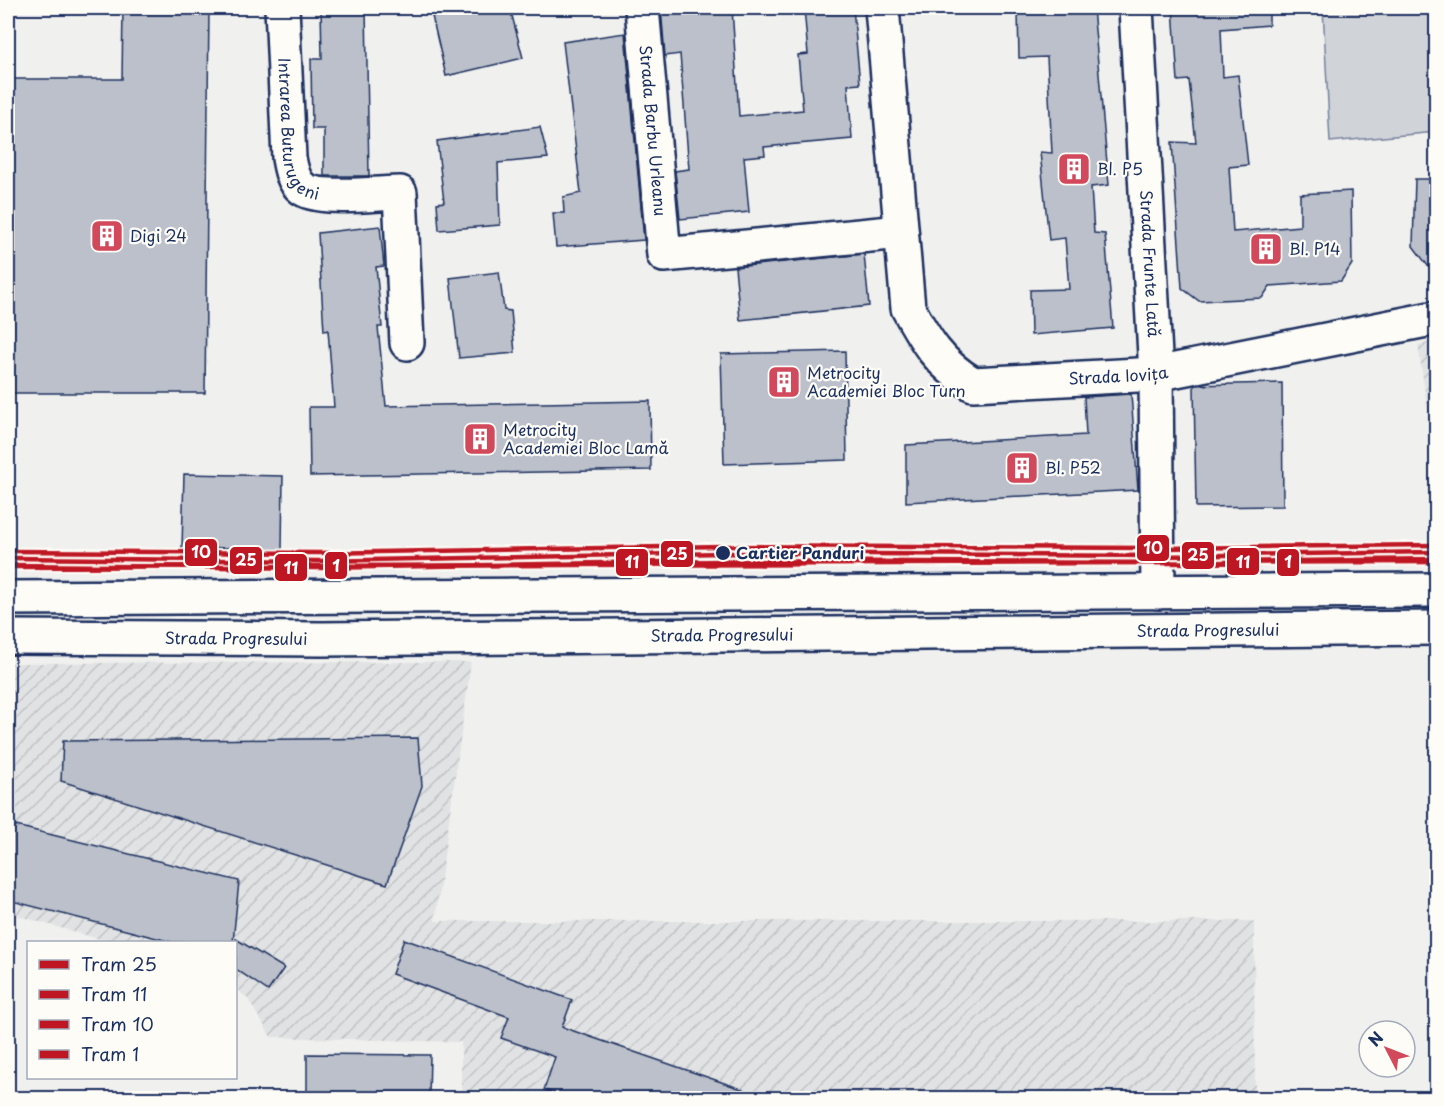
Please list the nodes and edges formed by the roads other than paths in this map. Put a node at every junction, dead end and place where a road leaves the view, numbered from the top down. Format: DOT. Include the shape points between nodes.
graph roads {
  1 [pos="282,8"];
  2 [pos="642,8"];
  3 [pos="882,8"];
  4 [pos="1136,8"];
  5 [pos="901,232"];
  6 [pos="1437,318"];
  7 [pos="407,343"];
  8 [pos="1156,374"];
  9 [pos="1437,590"];
  10 [pos="1158,592"];
  11 [pos="8,598"];
  12 [pos="1437,628"];
  13 [pos="1158,631"];
  14 [pos="8,637"];
  1 -- 7 [label="main road, Intrarea Buturugeni" via="293,175 301,187 325,194 400,193"];
  2 -- 5 [label="main road, Strada Barbu Urleanu" via="664,255"];
  3 -- 5 [label="main road, Strada Iovița"];
  4 -- 8 [label="main road, Strada Frunte Lată"];
  5 -- 8 [label="main road, Strada Iovița" via="908,308 929,345 950,370 973,384"];
  6 -- 8 [label="main road, Strada Iovița"];
  8 -- 10 [label="main road, Strada Frunte Lată"];
  9 -- 10 [label="main road"];
  10 -- 11 [label="main road"];
  10 -- 13 [label="main road, Strada Frunte Lată"];
  12 -- 13 [label="main road, Strada Progresului"];
  13 -- 14 [label="main road, Strada Progresului" via="323,639"];
}
